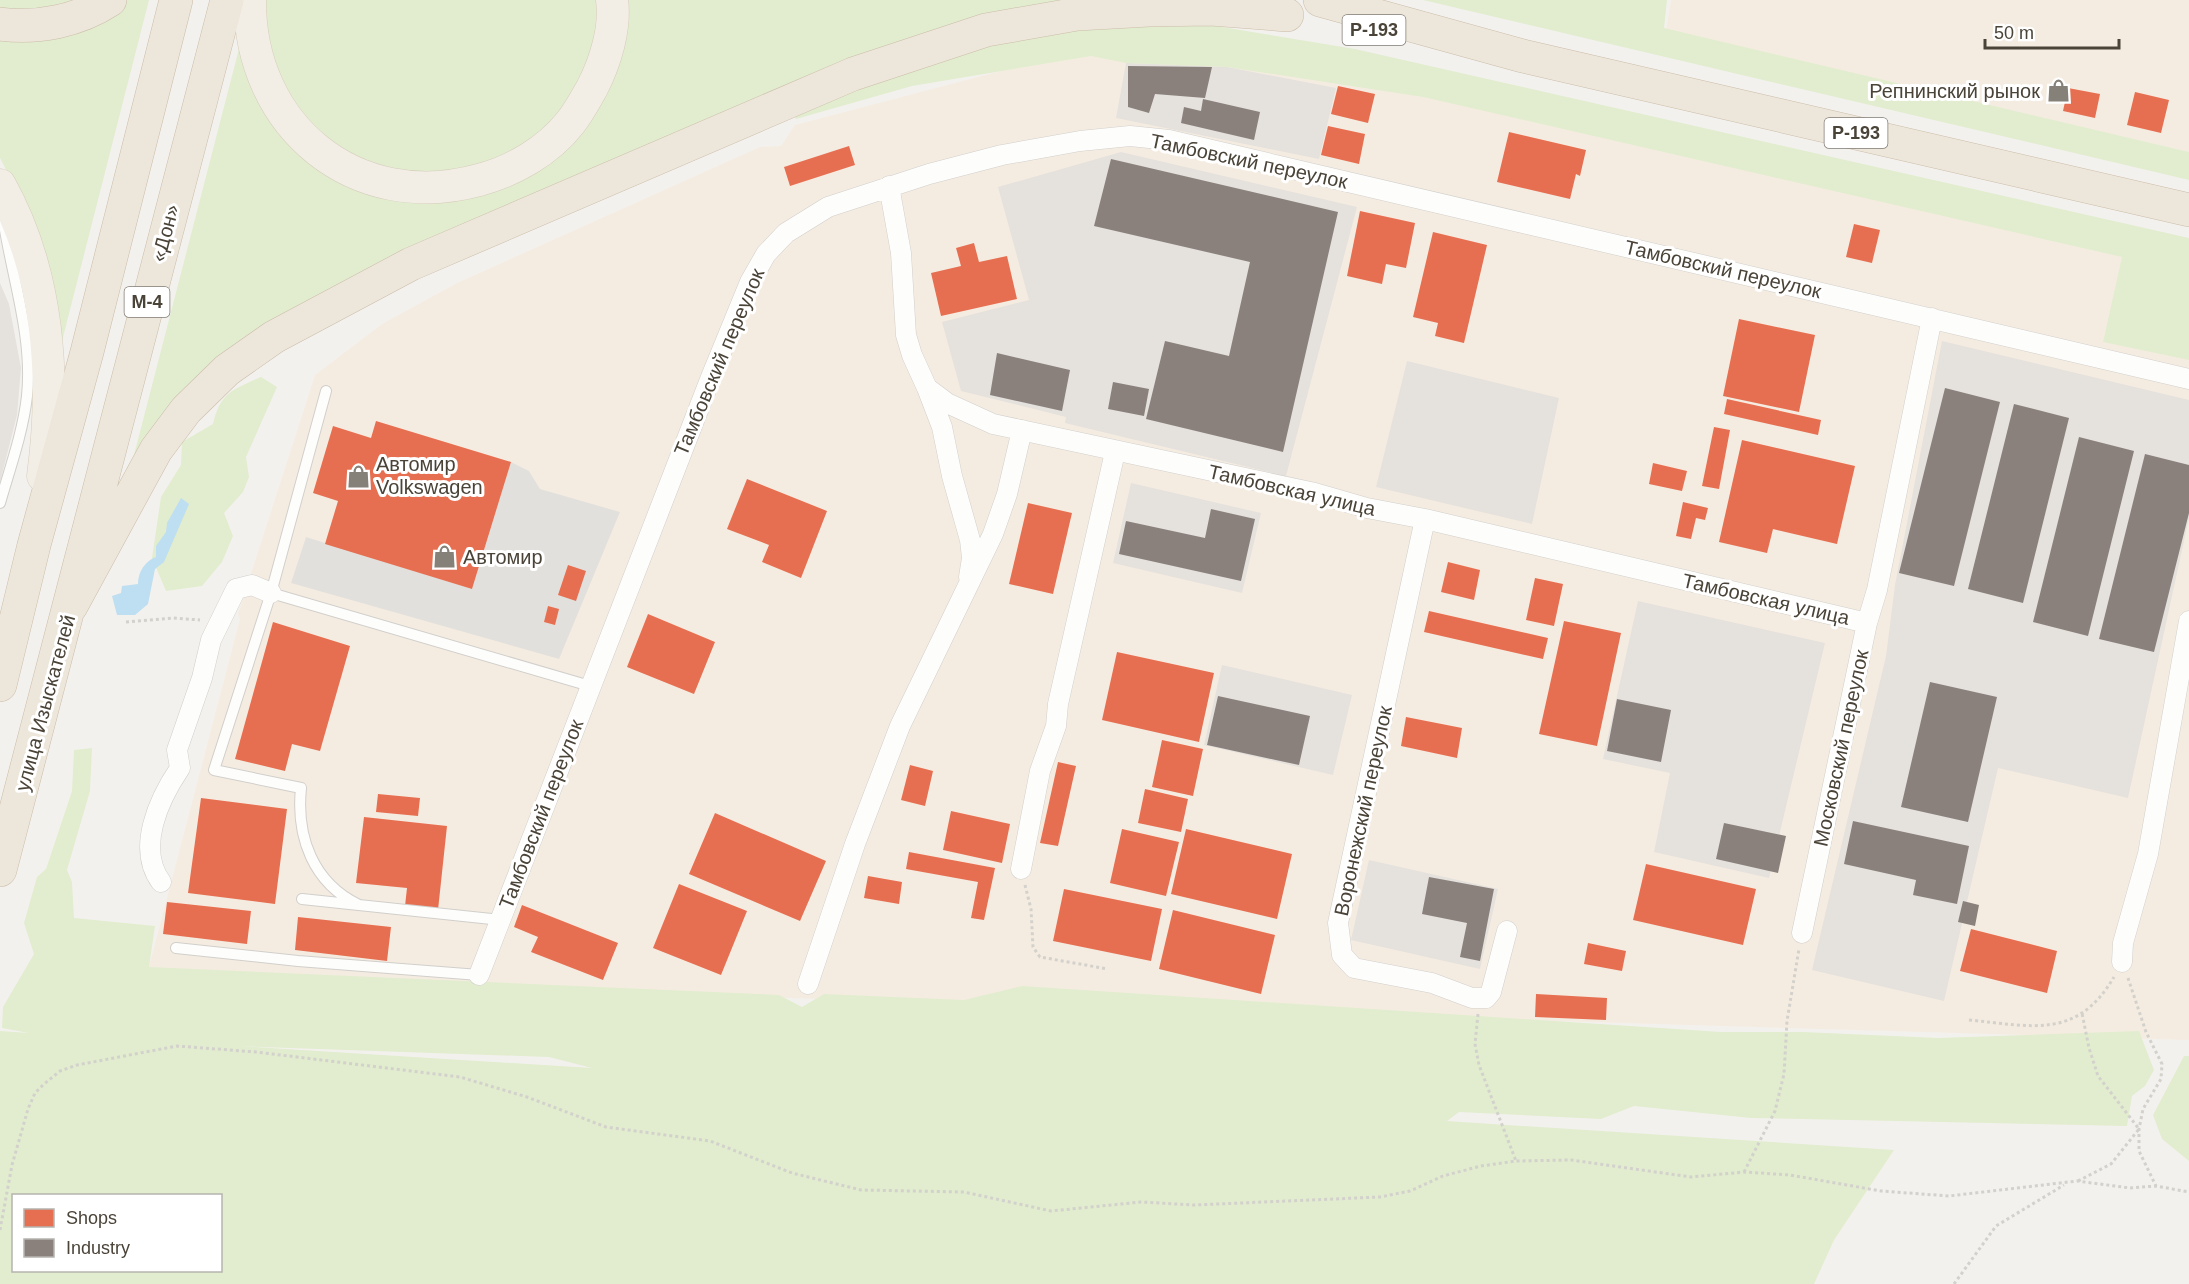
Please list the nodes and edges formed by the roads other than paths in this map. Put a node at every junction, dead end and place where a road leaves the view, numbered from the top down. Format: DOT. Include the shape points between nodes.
graph roads {
  1 [pos="110,0"];
  2 [pos="176,0"];
  3 [pos="227,0"];
  4 [pos="250,0"];
  5 [pos="612,0"];
  6 [pos="1226,0"];
  7 [pos="1320,0"];
  8 [pos="1287,15"];
  9 [pos="0,24"];
  10 [pos="1523,56"];
  11 [pos="0,185"];
  12 [pos="889,186"];
  13 [pos="0,203"];
  14 [pos="2189,210"];
  15 [pos="1932,318"];
  16 [pos="2189,378"];
  17 [pos="927,388"];
  18 [pos="326,391"];
  19 [pos="1022,430"];
  20 [pos="1115,452"];
  21 [pos="0,503"];
  22 [pos="1425,519"];
  23 [pos="34,545"];
  24 [pos="967,584"];
  25 [pos="271,593"];
  26 [pos="71,606"];
  27 [pos="2189,621"];
  28 [pos="1867,623"];
  29 [pos="0,685"];
  30 [pos="590,686"];
  31 [pos="1021,869"];
  32 [pos="0,870"];
  33 [pos="161,882"];
  34 [pos="302,898"];
  35 [pos="359,905"];
  36 [pos="501,920"];
  37 [pos="1507,931"];
  38 [pos="1802,933"];
  39 [pos="176,948"];
  40 [pos="2122,962"];
  41 [pos="478,975"];
  42 [pos="808,984"];
  1 -- 9 [label="highway" via="64,21"];
  2 -- 23 [label="highway, М-4"];
  3 -- 26 [label="highway, «Дон» / М-4"];
  4 -- 5 [label="main road" via="251,41 263,79 300,135 332,160 361,175 393,185 434,187 471,183 507,172 570,124 601,68 612,23"];
  6 -- 8 [label="highway, Р-193"];
  7 -- 10 [label="highway, Р-193"];
  8 -- 10 [label="highway, Р-193"];
  8 -- 26 [label="highway" via="1211,9 1149,10 1077,14 986,30 853,74 411,264 274,337 227,370 186,410 156,450"];
  10 -- 14 [label="highway, Р-193"];
  11 -- 23 [label="main road" via="26,244 45,322 47,441"];
  12 -- 15 [label="street, Тамбовский переулок" via="1002,155 1080,141 1130,136 1169,140"];
  12 -- 17 [label="street" via="901,253 906,335"];
  12 -- 30 [label="street, Тамбовский переулок" via="828,207 801,222 775,244 757,268"];
  13 -- 21 [label="lane" via="27,339 28,371 25,414"];
  15 -- 16 [label="street, Тамбовский переулок"];
  15 -- 28 [label="street, Московский переулок"];
  17 -- 19 [label="street, Тамбовская улица" via="947,403 993,424"];
  17 -- 24 [label="street" via="942,427 970,540 972,558"];
  18 -- 25 [label="lane"];
  19 -- 20 [label="street, Тамбовская улица"];
  19 -- 24 [label="street" via="993,534"];
  20 -- 22 [label="street, Тамбовская улица"];
  20 -- 31 [label="street" via="1056,726 1040,771"];
  22 -- 28 [label="street, Тамбовская улица"];
  22 -- 37 [label="street, Воронежский переулок" via="1338,923 1342,955 1354,968 1432,983 1472,998 1486,998"];
  23 -- 29 [label="highway, М-4"];
  24 -- 42 [label="street" via="883,767"];
  25 -- 30 [label="lane"];
  25 -- 33 [label="street" via="252,585 236,589 222,614 177,750 180,768 152,828 150,853"];
  25 -- 35 [label="lane" via="214,770 301,788 302,838 316,868 337,893"];
  26 -- 32 [label="highway, улица Изыскателей / М-4"];
  27 -- 40 [label="street" via="2148,854 2123,943"];
  28 -- 38 [label="street, Московский переулок"];
  30 -- 36 [label="street, Тамбовский переулок"];
  34 -- 35 [label="lane"];
  35 -- 36 [label="lane"];
  36 -- 41 [label="street, Тамбовский переулок"];
  39 -- 41 [label="lane"];
}
